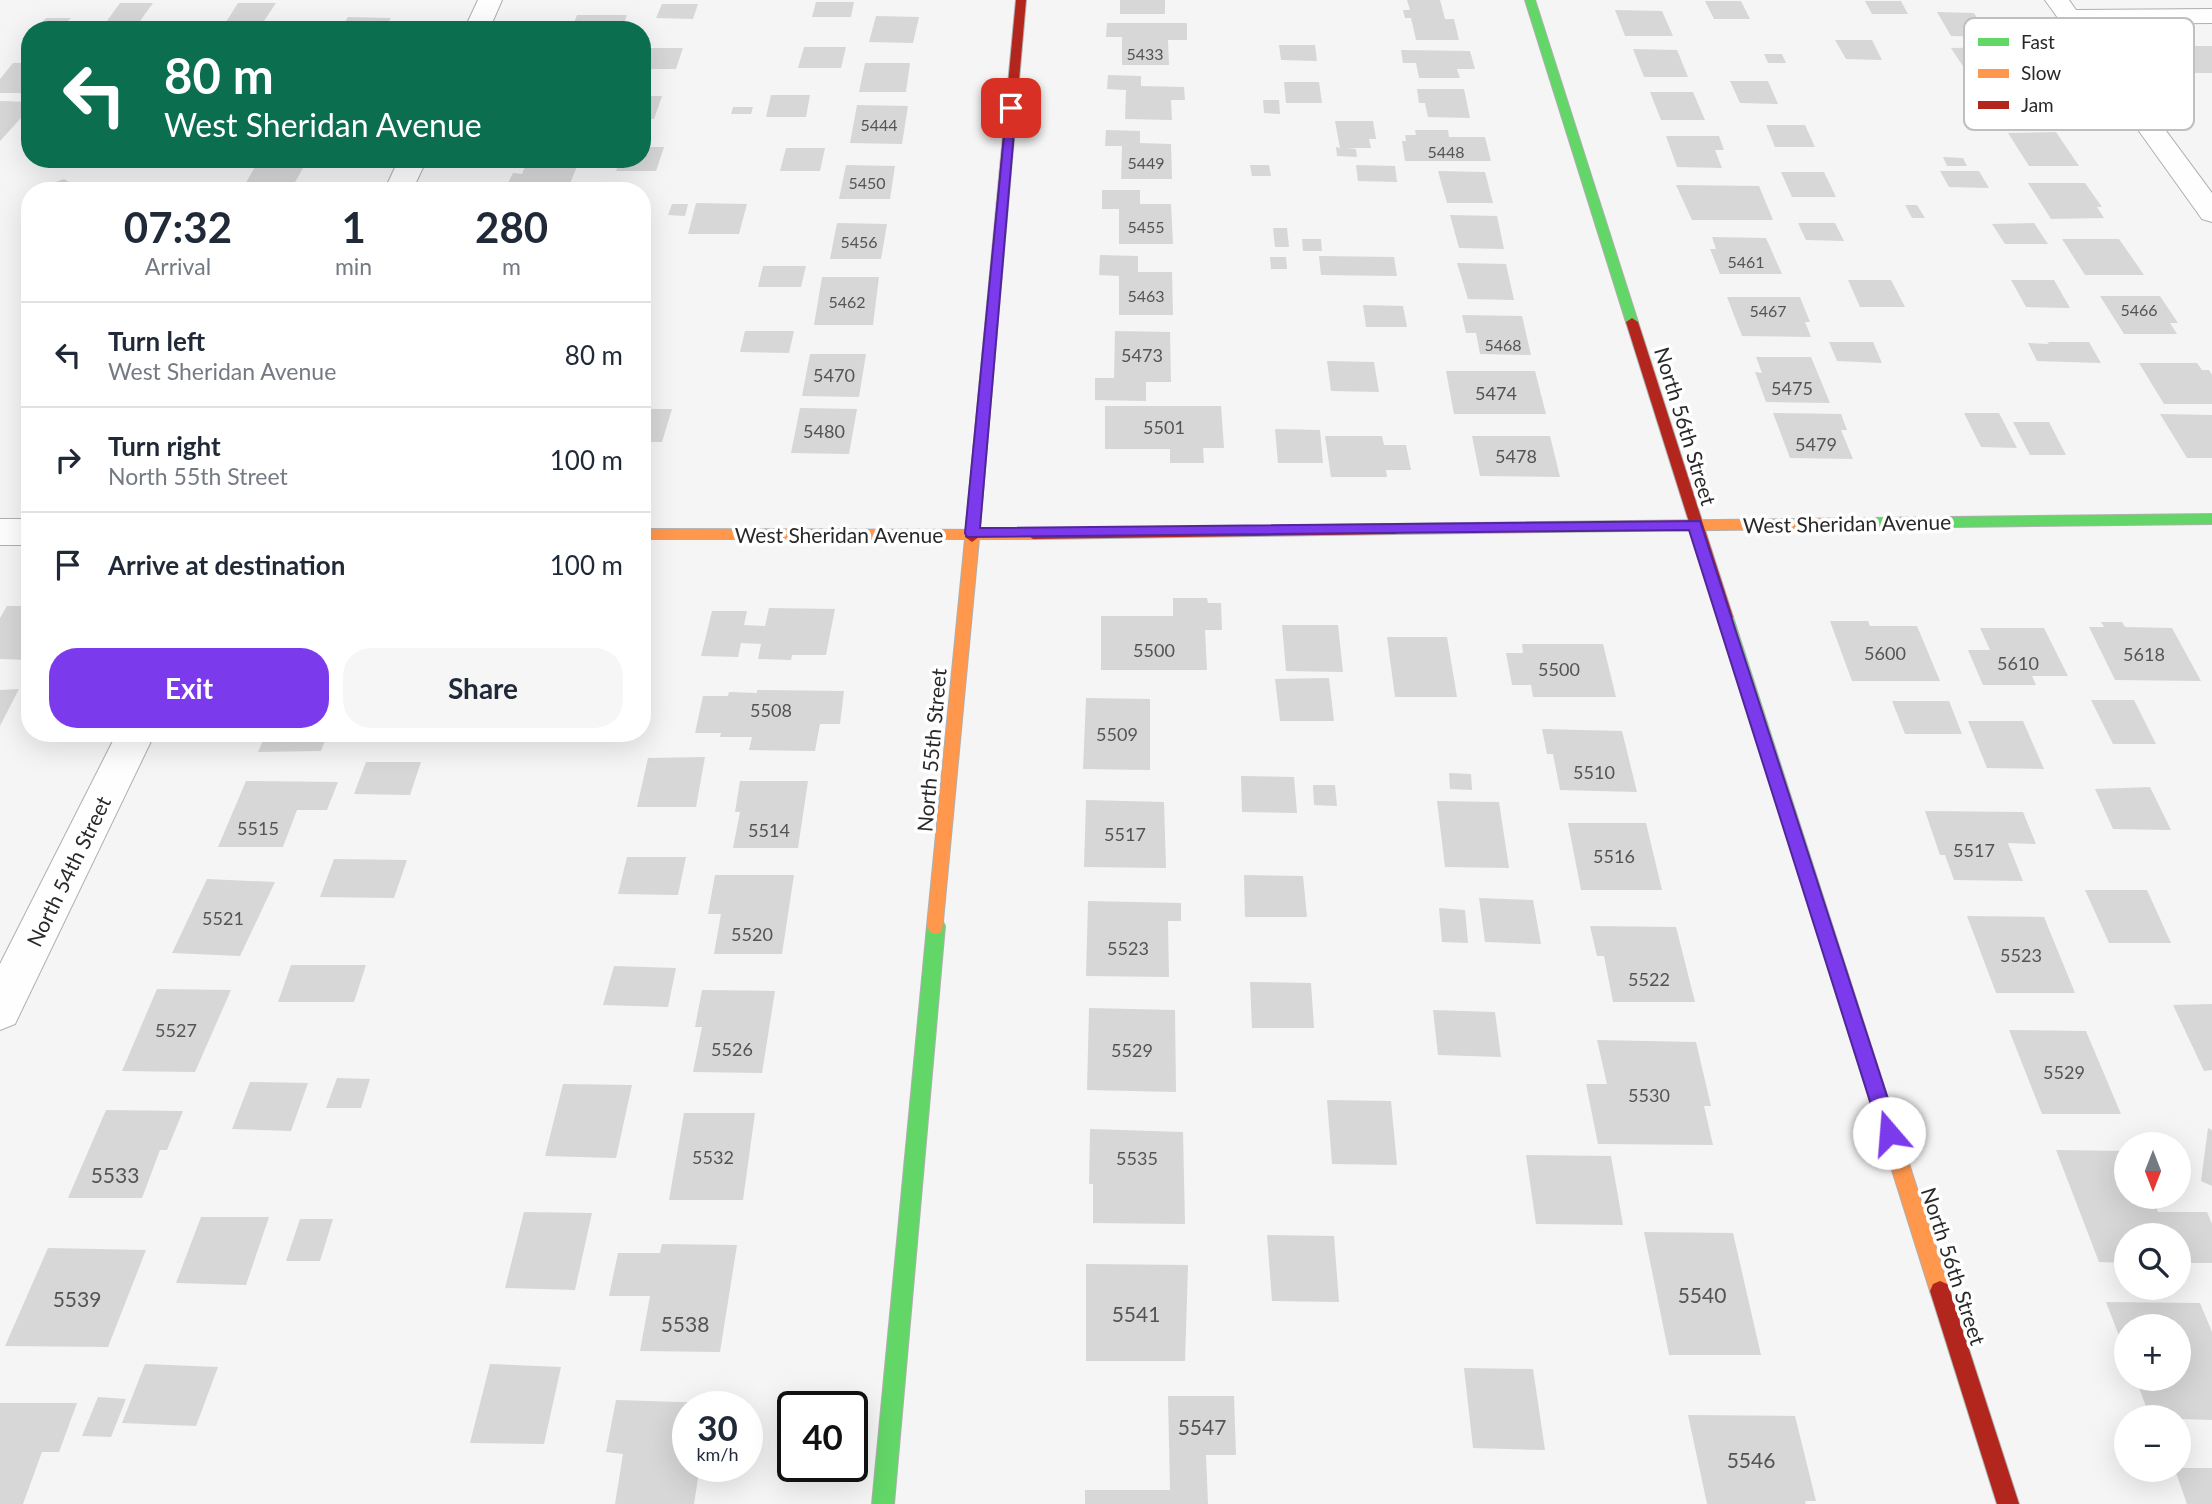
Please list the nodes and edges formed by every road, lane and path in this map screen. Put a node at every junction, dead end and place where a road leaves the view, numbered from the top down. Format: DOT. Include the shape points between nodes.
graph roads {
  1 [pos="490,0"];
  2 [pos="1021,0"];
  3 [pos="1530,0"];
  4 [pos="2063,8"];
  5 [pos="2212,16"];
  6 [pos="480,21"];
  7 [pos="2152,130"];
  8 [pos="2212,213"];
  9 [pos="2212,519"];
  10 [pos="1695,525"];
  11 [pos="0,532"];
  12 [pos="21,532"];
  13 [pos="972,533"];
  14 [pos="651,534"];
  15 [pos="132,742"];
  16 [pos="0,1009"];
  17 [pos="883,1504"];
  18 [pos="2008,1504"];
  1 -- 6 [label="street"];
  2 -- 13 [label="street, North 55th Street"];
  3 -- 10 [label="street, North 56th Street"];
  4 -- 5 [label="street"];
  7 -- 8 [label="street"];
  9 -- 10 [label="street, West Sheridan Avenue"];
  10 -- 13 [label="street, West Sheridan Avenue"];
  10 -- 18 [label="street, North 56th Street"];
  11 -- 12 [label="street"];
  13 -- 14 [label="street, West Sheridan Avenue"];
  13 -- 17 [label="street, North 55th Street"];
  15 -- 16 [label="street, North 54th Street"];
}
